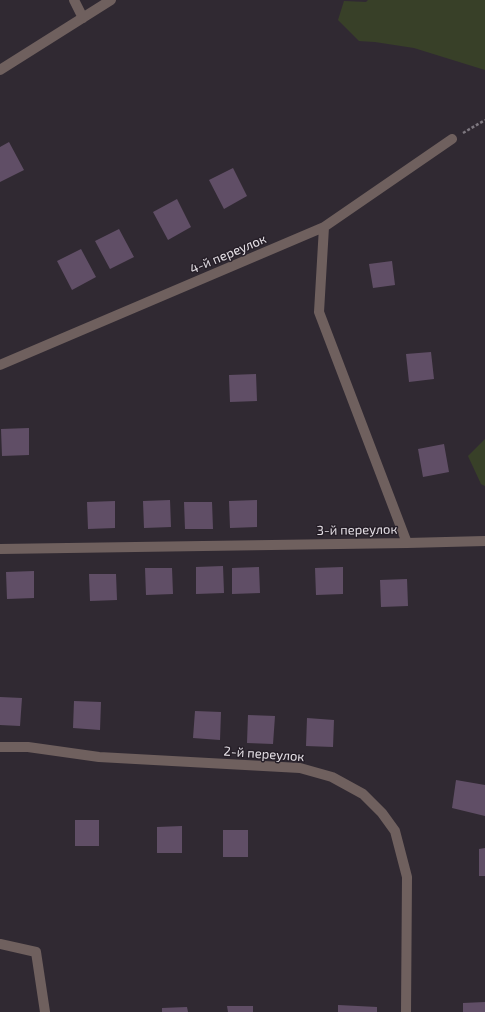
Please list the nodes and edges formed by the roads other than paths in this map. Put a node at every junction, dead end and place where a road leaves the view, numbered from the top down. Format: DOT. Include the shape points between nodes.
graph roads {
  1 [pos="74,0"];
  2 [pos="111,0"];
  3 [pos="83,18"];
  4 [pos="0,70"];
  5 [pos="452,140"];
  6 [pos="324,227"];
  7 [pos="0,365"];
  8 [pos="485,542"];
  9 [pos="407,543"];
  10 [pos="0,549"];
  11 [pos="0,747"];
  12 [pos="0,944"];
  13 [pos="45,1012"];
  14 [pos="406,1012"];
  1 -- 3 [label="street"];
  2 -- 3 [label="street"];
  3 -- 4 [label="street"];
  5 -- 6 [label="street, 4-й переулок"];
  6 -- 7 [label="street, 4-й переулок"];
  6 -- 9 [label="street, 3-й переулок" via="319,312"];
  8 -- 9 [label="street"];
  9 -- 10 [label="street, 3-й переулок"];
  11 -- 14 [label="street, 2-й переулок" via="99,757 300,768 332,777 362,794 382,813 395,831 406,877"];
  12 -- 13 [label="street" via="36,952"];
}
